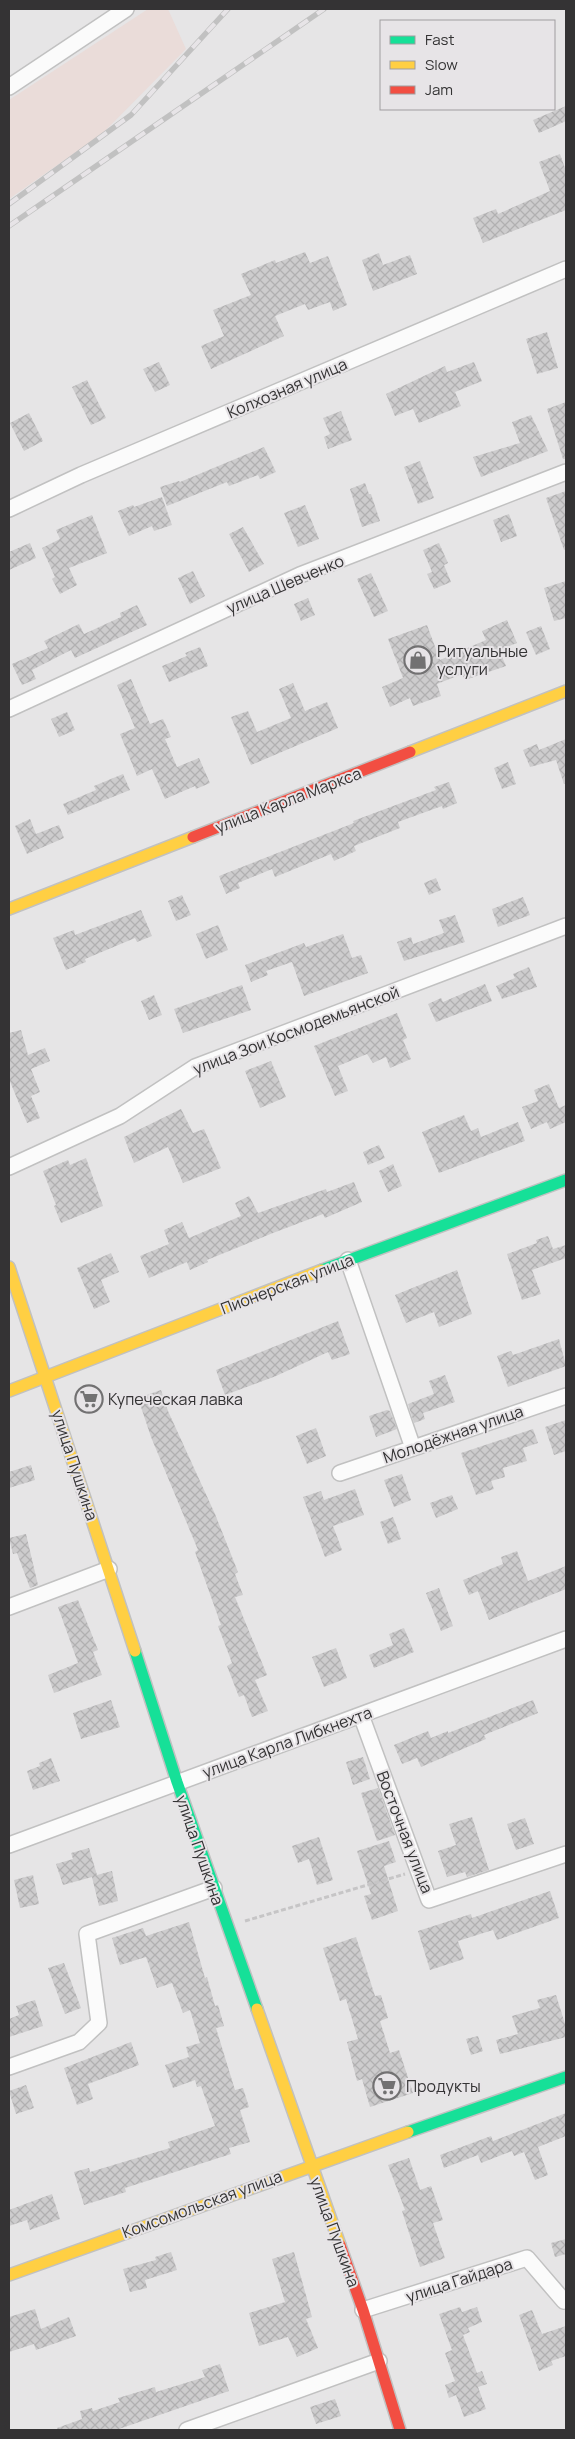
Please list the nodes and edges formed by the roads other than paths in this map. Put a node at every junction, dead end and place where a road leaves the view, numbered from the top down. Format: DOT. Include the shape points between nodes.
graph roads {
  1 [pos="126,9"];
  2 [pos="9,87"];
  3 [pos="566,269"];
  4 [pos="566,472"];
  5 [pos="9,509"];
  6 [pos="566,691"];
  7 [pos="9,709"];
  8 [pos="9,909"];
  9 [pos="566,926"];
  10 [pos="9,1167"];
  11 [pos="566,1180"];
  12 [pos="348,1260"];
  13 [pos="9,1267"];
  14 [pos="45,1377"];
  15 [pos="9,1391"];
  16 [pos="566,1396"];
  17 [pos="413,1448"];
  18 [pos="340,1473"];
  19 [pos="109,1569"];
  20 [pos="9,1608"];
  21 [pos="566,1639"];
  22 [pos="361,1715"];
  23 [pos="177,1782"];
  24 [pos="9,1845"];
  25 [pos="566,1854"];
  26 [pos="214,1888"];
  27 [pos="9,2067"];
  28 [pos="566,2077"];
  29 [pos="311,2165"];
  30 [pos="9,2274"];
  31 [pos="566,2300"];
  32 [pos="363,2310"];
  33 [pos="379,2361"];
  34 [pos="188,2430"];
  35 [pos="400,2430"];
  1 -- 2 [label="street"];
  3 -- 5 [label="street, Колхозная улица" via="81,475"];
  4 -- 7 [label="street, улица Шевченко" via="300,575"];
  6 -- 8 [label="street, улица Карла Маркса"];
  9 -- 10 [label="street, улица Зои Космодемьянской" via="195,1067 120,1116"];
  11 -- 12 [label="street, Пионерская улица"];
  12 -- 14 [label="street, Пионерская улица"];
  12 -- 17 [label="street"];
  13 -- 14 [label="street, улица Пушкина"];
  14 -- 15 [label="street, Пионерская улица"];
  14 -- 19 [label="street, улица Пушкина"];
  16 -- 17 [label="street, Молодёжная улица"];
  17 -- 18 [label="street, Молодёжная улица"];
  19 -- 20 [label="street"];
  19 -- 23 [label="street, улица Пушкина"];
  21 -- 22 [label="street, улица Карла Либкнехта"];
  22 -- 23 [label="street, улица Карла Либкнехта"];
  22 -- 25 [label="street, Восточная улица" via="429,1900"];
  23 -- 24 [label="street, улица Карла Либкнехта"];
  23 -- 26 [label="street, улица Пушкина"];
  26 -- 27 [label="street" via="87,1934 99,2023 79,2042"];
  26 -- 29 [label="street, улица Пушкина"];
  28 -- 29 [label="street, Комсомольская улица"];
  29 -- 30 [label="street, Комсомольская улица"];
  29 -- 32 [label="street, улица Пушкина"];
  31 -- 32 [label="street, улица Гайдара" via="527,2258"];
  32 -- 33 [label="street, улица Пушкина"];
  33 -- 34 [label="street"];
  33 -- 35 [label="street, улица Пушкина"];
}
